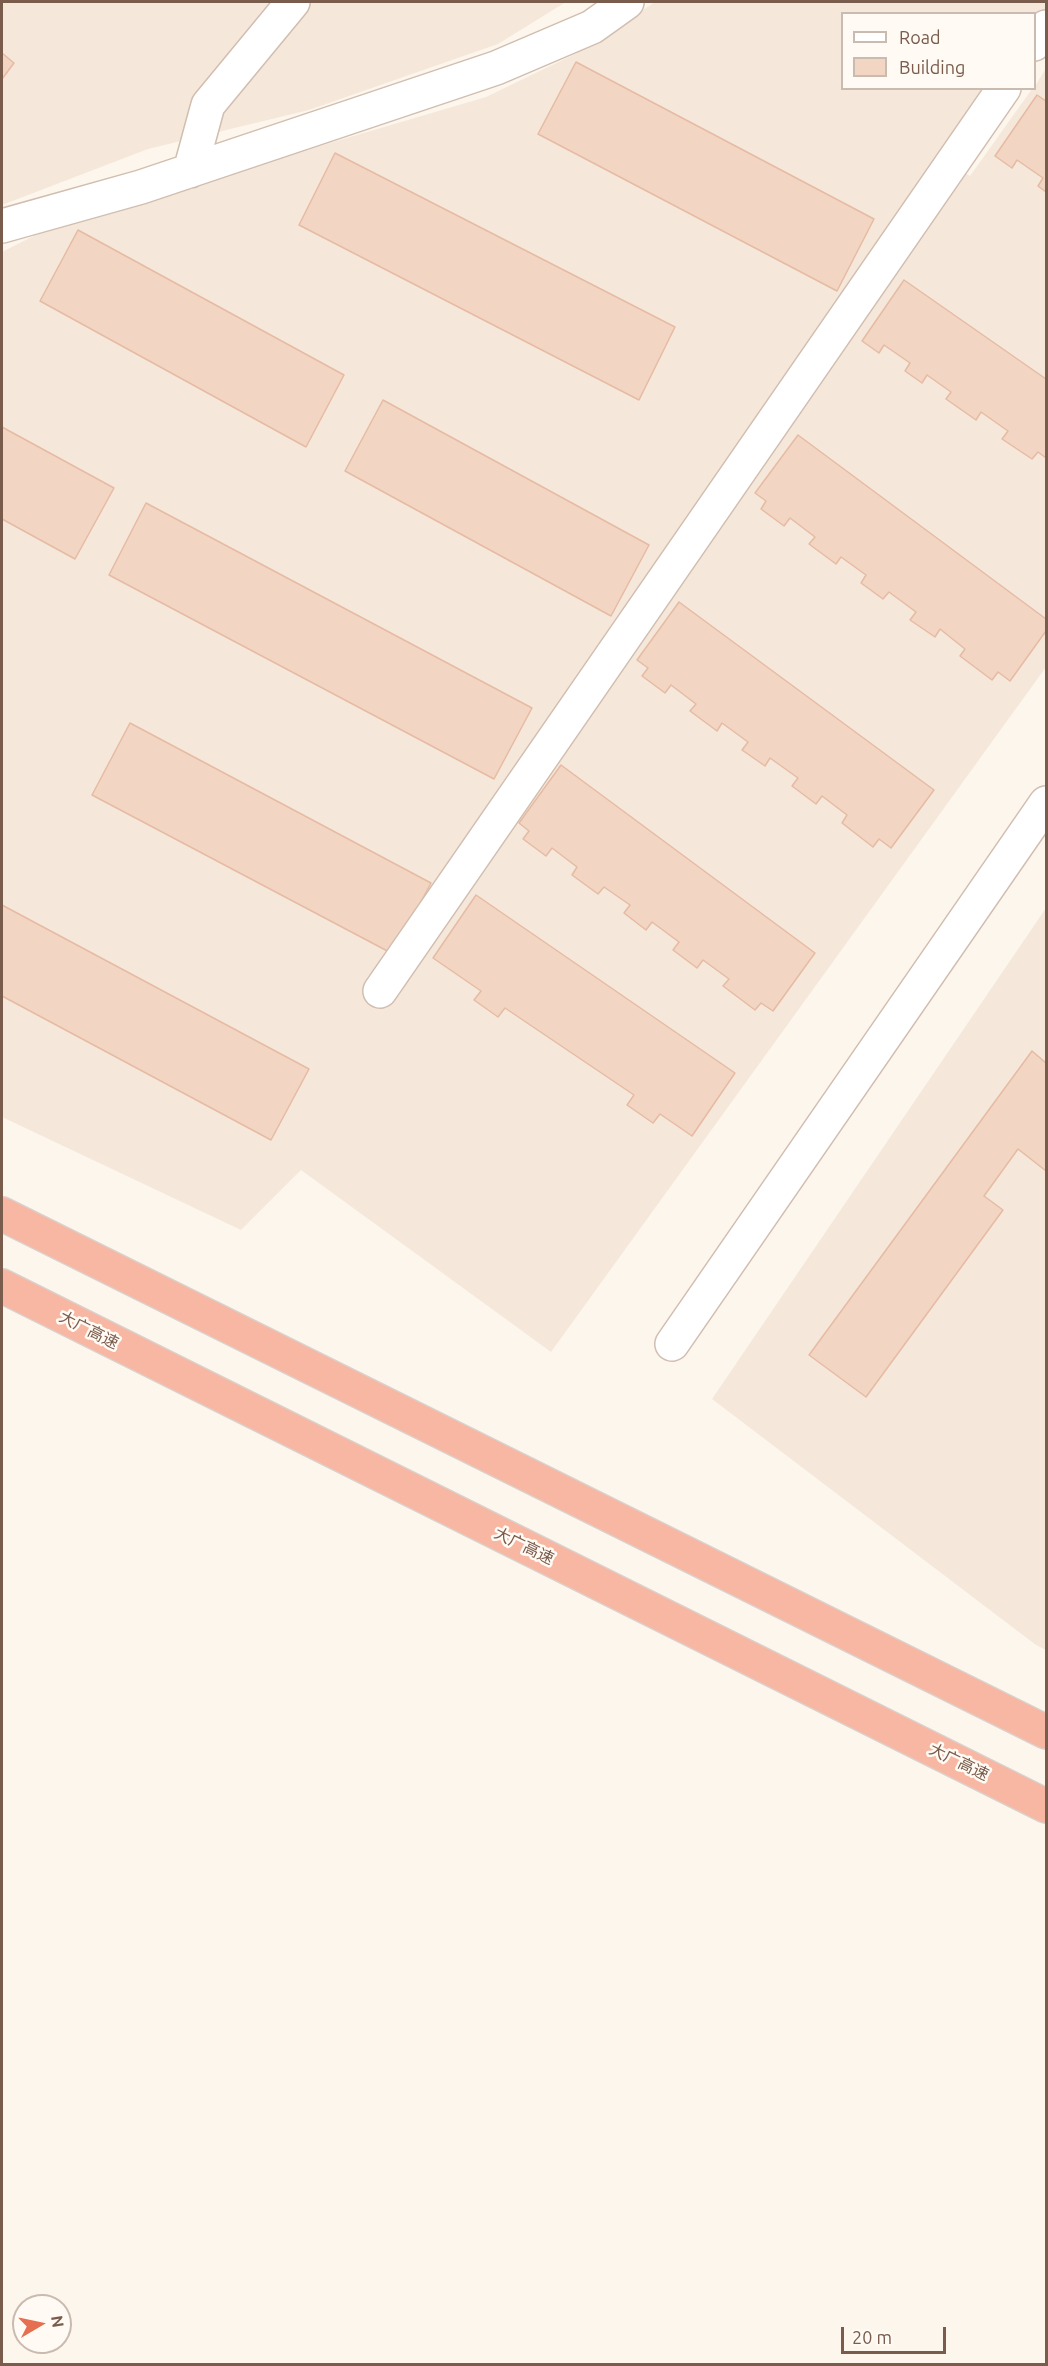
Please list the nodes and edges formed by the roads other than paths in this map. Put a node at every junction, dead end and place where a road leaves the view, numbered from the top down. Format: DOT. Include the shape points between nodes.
graph roads {
  1 [pos="293,2"];
  2 [pos="627,2"];
  3 [pos="1047,27"];
  4 [pos="1036,43"];
  5 [pos="1003,90"];
  6 [pos="190,171"];
  7 [pos="2,226"];
  8 [pos="1047,803"];
  9 [pos="380,991"];
  10 [pos="2,1214"];
  11 [pos="2,1286"];
  12 [pos="672,1344"];
  13 [pos="1047,1732"];
  14 [pos="1047,1806"];
  1 -- 6 [label="street" via="208,105"];
  2 -- 6 [label="street" via="592,27 496,68"];
  3 -- 4 [label="street"];
  5 -- 9 [label="street"];
  6 -- 7 [label="street"];
  8 -- 12 [label="street"];
  10 -- 13 [label="highway"];
  11 -- 14 [label="highway, 大广高速"];
}
